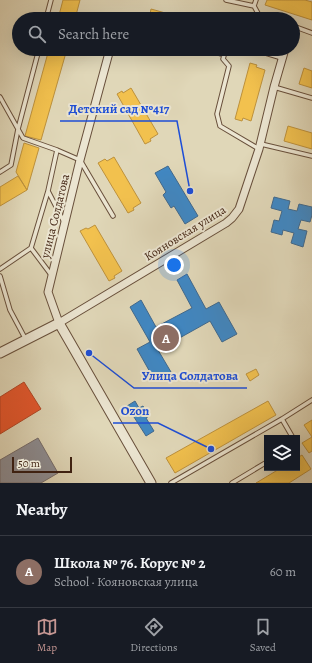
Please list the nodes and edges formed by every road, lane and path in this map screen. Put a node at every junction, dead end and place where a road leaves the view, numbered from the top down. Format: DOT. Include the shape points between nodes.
graph roads {
  1 [pos="51,0"];
  2 [pos="226,0"];
  3 [pos="256,0"];
  4 [pos="254,6"];
  5 [pos="48,12"];
  6 [pos="257,12"];
  7 [pos="300,29"];
  8 [pos="312,33"];
  9 [pos="37,56"];
  10 [pos="108,56"];
  11 [pos="224,56"];
  12 [pos="275,56"];
  13 [pos="282,58"];
  14 [pos="274,87"];
  15 [pos="0,97"];
  16 [pos="312,98"];
  17 [pos="18,129"];
  18 [pos="259,146"];
  19 [pos="57,150"];
  20 [pos="312,156"];
  21 [pos="80,160"];
  22 [pos="0,172"];
  23 [pos="48,192"];
  24 [pos="113,216"];
  25 [pos="65,225"];
  26 [pos="31,248"];
  27 [pos="0,269"];
  28 [pos="0,276"];
  29 [pos="52,276"];
  30 [pos="59,323"];
  31 [pos="26,340"];
  32 [pos="0,353"];
  33 [pos="312,400"];
  34 [pos="282,419"];
  35 [pos="290,435"];
  36 [pos="264,464"];
  37 [pos="148,482"];
  38 [pos="171,483"];
  39 [pos="232,483"];
  1 -- 5 [label="lane"];
  2 -- 4 [label="lane"];
  3 -- 4 [label="lane"];
  4 -- 6 [label="lane"];
  7 -- 8 [label="lane"];
  9 -- 17 [label="lane"];
  10 -- 21 [label="street, улица Солдатова"];
  11 -- 18 [label="lane" via="223,59 229,66 217,114 220,126"];
  12 -- 13 [label="lane"];
  13 -- 14 [label="street, Кояновская улица"];
  14 -- 16 [label="lane"];
  14 -- 18 [label="street, Кояновская улица"];
  15 -- 17 [label="lane"];
  17 -- 19 [label="lane" via="23,138"];
  17 -- 22 [label="lane" via="11,165"];
  18 -- 20 [label="lane"];
  18 -- 30 [label="street, Кояновская улица" via="239,209 232,218"];
  19 -- 21 [label="lane"];
  19 -- 23 [label="lane"];
  21 -- 24 [label="lane"];
  21 -- 25 [label="street, улица Солдатова"];
  23 -- 25 [label="lane"];
  23 -- 26 [label="lane"];
  25 -- 29 [label="street, улица Солдатова"];
  26 -- 27 [label="lane"];
  26 -- 29 [label="lane"];
  28 -- 31 [label="lane" via="10,310"];
  29 -- 30 [label="street, улица Солдатова" via="48,292"];
  30 -- 31 [label="street"];
  30 -- 37 [label="street"];
  31 -- 32 [label="street"];
  33 -- 34 [label="lane"];
  34 -- 35 [label="lane"];
  34 -- 38 [label="lane"];
  36 -- 39 [label="lane"];
}
